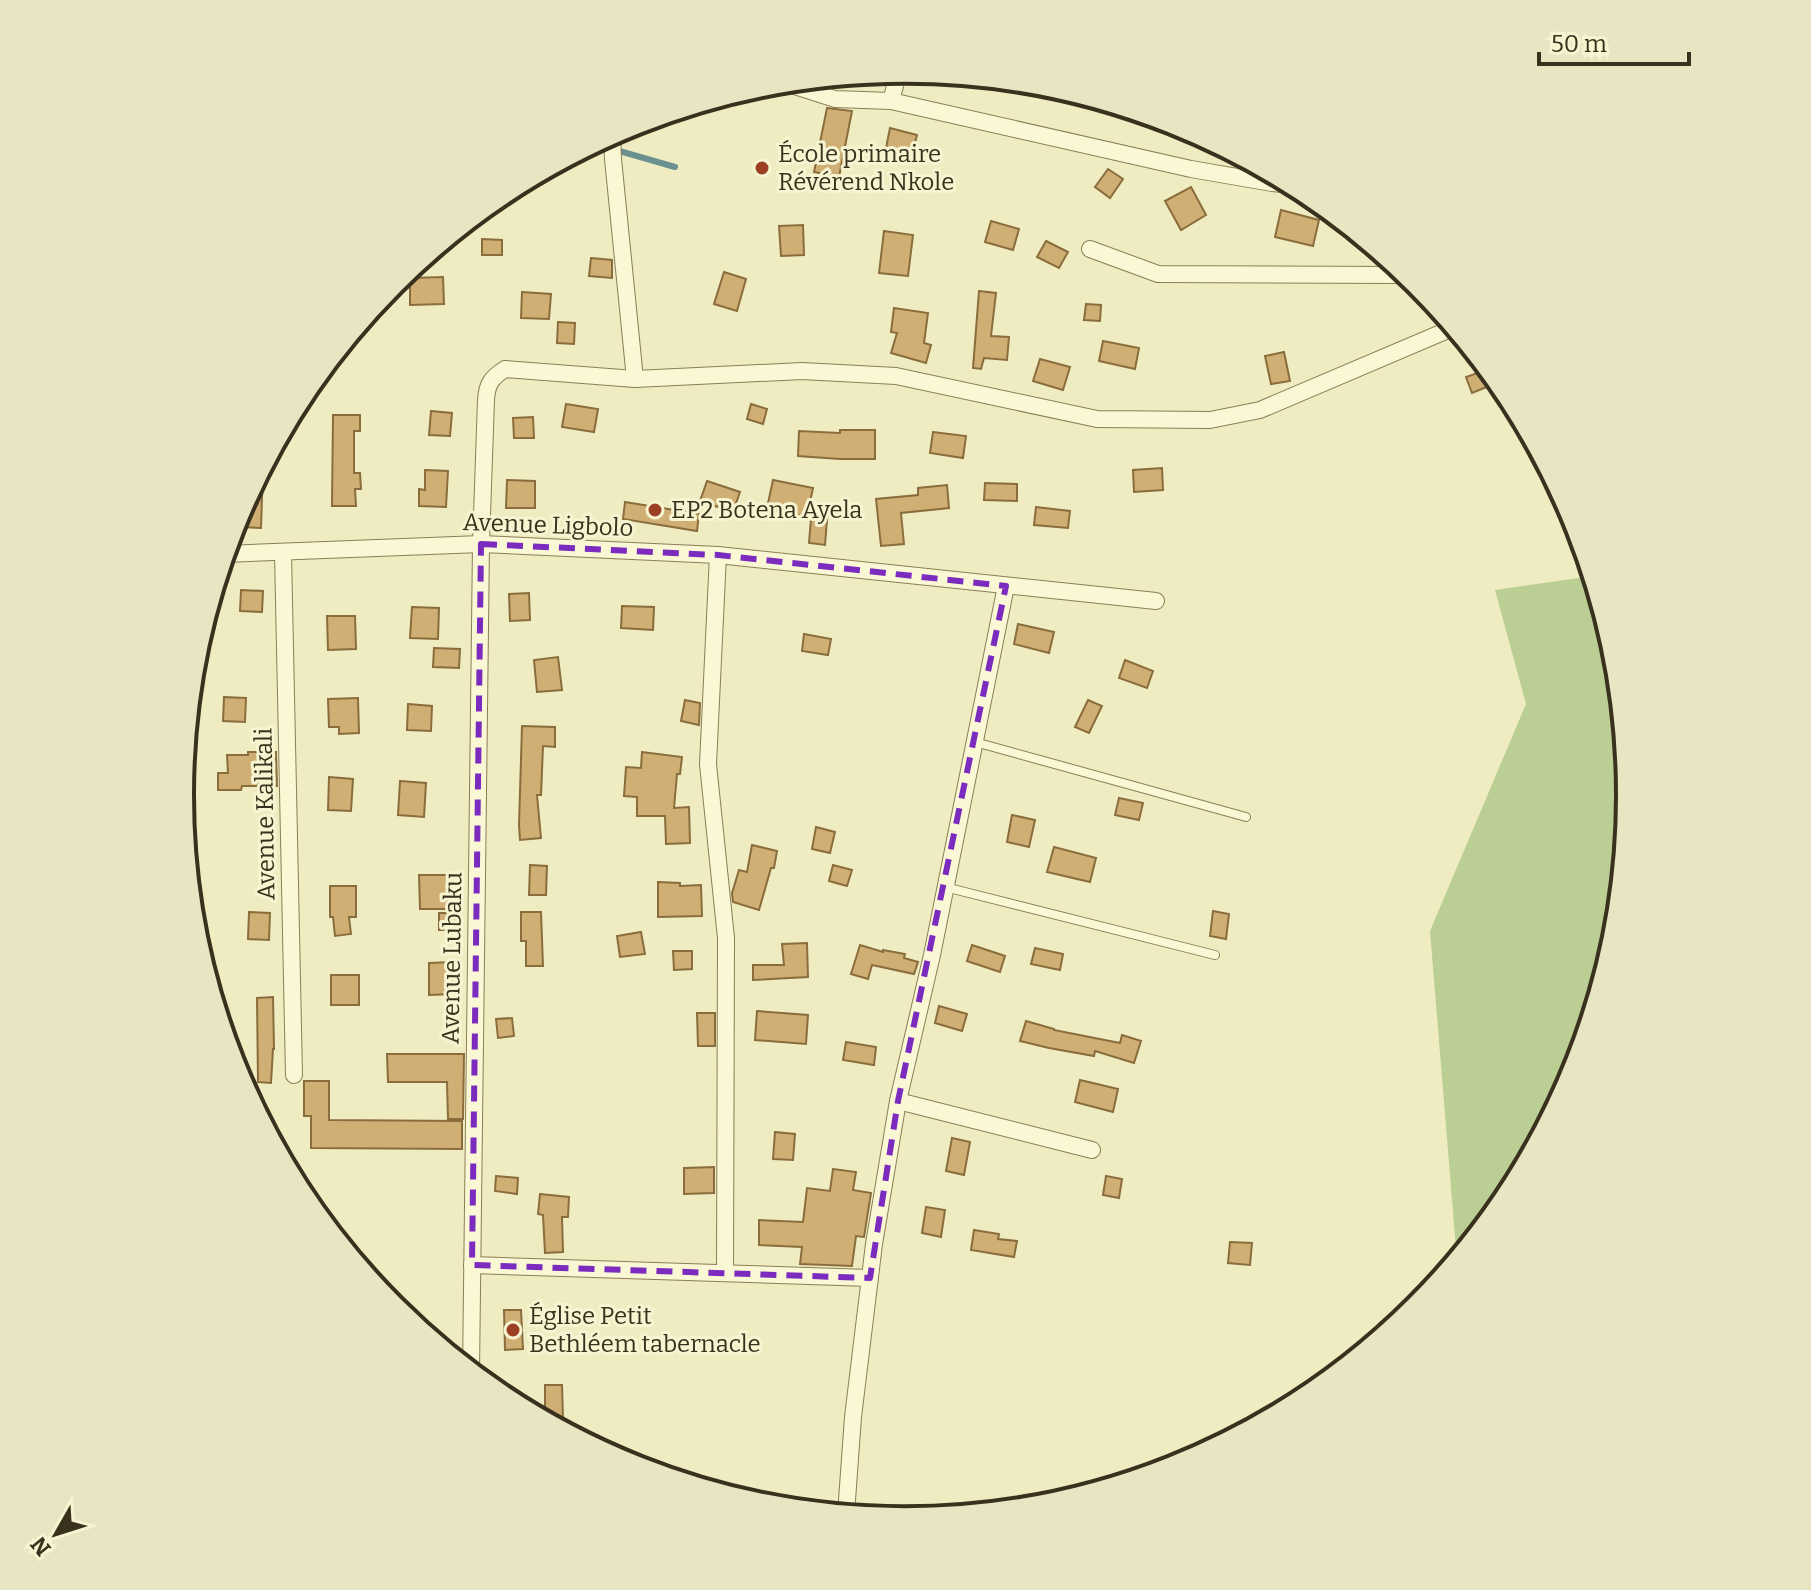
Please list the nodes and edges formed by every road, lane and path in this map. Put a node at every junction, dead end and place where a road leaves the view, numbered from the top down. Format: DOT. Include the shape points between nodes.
graph roads {
  1 [pos="895,84"];
  2 [pos="809,91"];
  3 [pos="891,101"];
  4 [pos="612,147"];
  5 [pos="1256,176"];
  6 [pos="1090,249"];
  7 [pos="1390,275"];
  8 [pos="1445,332"];
  9 [pos="635,379"];
  10 [pos="481,544"];
  11 [pos="283,553"];
  12 [pos="237,554"];
  13 [pos="718,555"];
  14 [pos="1006,586"];
  15 [pos="1156,601"];
  16 [pos="974,742"];
  17 [pos="1246,817"];
  18 [pos="945,887"];
  19 [pos="1215,955"];
  20 [pos="294,1075"];
  21 [pos="898,1101"];
  22 [pos="1092,1150"];
  23 [pos="472,1265"];
  24 [pos="725,1273"];
  25 [pos="870,1278"];
  26 [pos="471,1357"];
  27 [pos="847,1503"];
  1 -- 3 [label="street"];
  2 -- 3 [label="street" via="835,99"];
  3 -- 5 [label="street" via="1191,169"];
  4 -- 9 [label="street"];
  6 -- 7 [label="street" via="1158,274"];
  8 -- 9 [label="street, Avenue Lubaku" via="1260,410 1210,420 1097,419 896,376 802,371"];
  9 -- 10 [label="street, Avenue Lubaku" via="505,369 494,376 487,385"];
  10 -- 11 [label="street, Avenue Ligbolo"];
  10 -- 13 [label="street, Avenue Ligbolo"];
  10 -- 23 [label="street, Avenue Lubaku"];
  11 -- 12 [label="street, Avenue Ligbolo"];
  11 -- 20 [label="street, Avenue Kalikali"];
  13 -- 14 [label="street, Avenue Ligbolo"];
  13 -- 24 [label="street" via="708,764 726,938"];
  14 -- 15 [label="street, Avenue Ligbolo"];
  14 -- 16 [label="street"];
  16 -- 17 [label="lane"];
  16 -- 18 [label="street"];
  18 -- 19 [label="lane"];
  18 -- 21 [label="street"];
  21 -- 22 [label="street"];
  21 -- 25 [label="street"];
  23 -- 24 [label="street"];
  23 -- 26 [label="street, Avenue Lubaku"];
  24 -- 25 [label="street"];
  25 -- 27 [label="street"];
}
